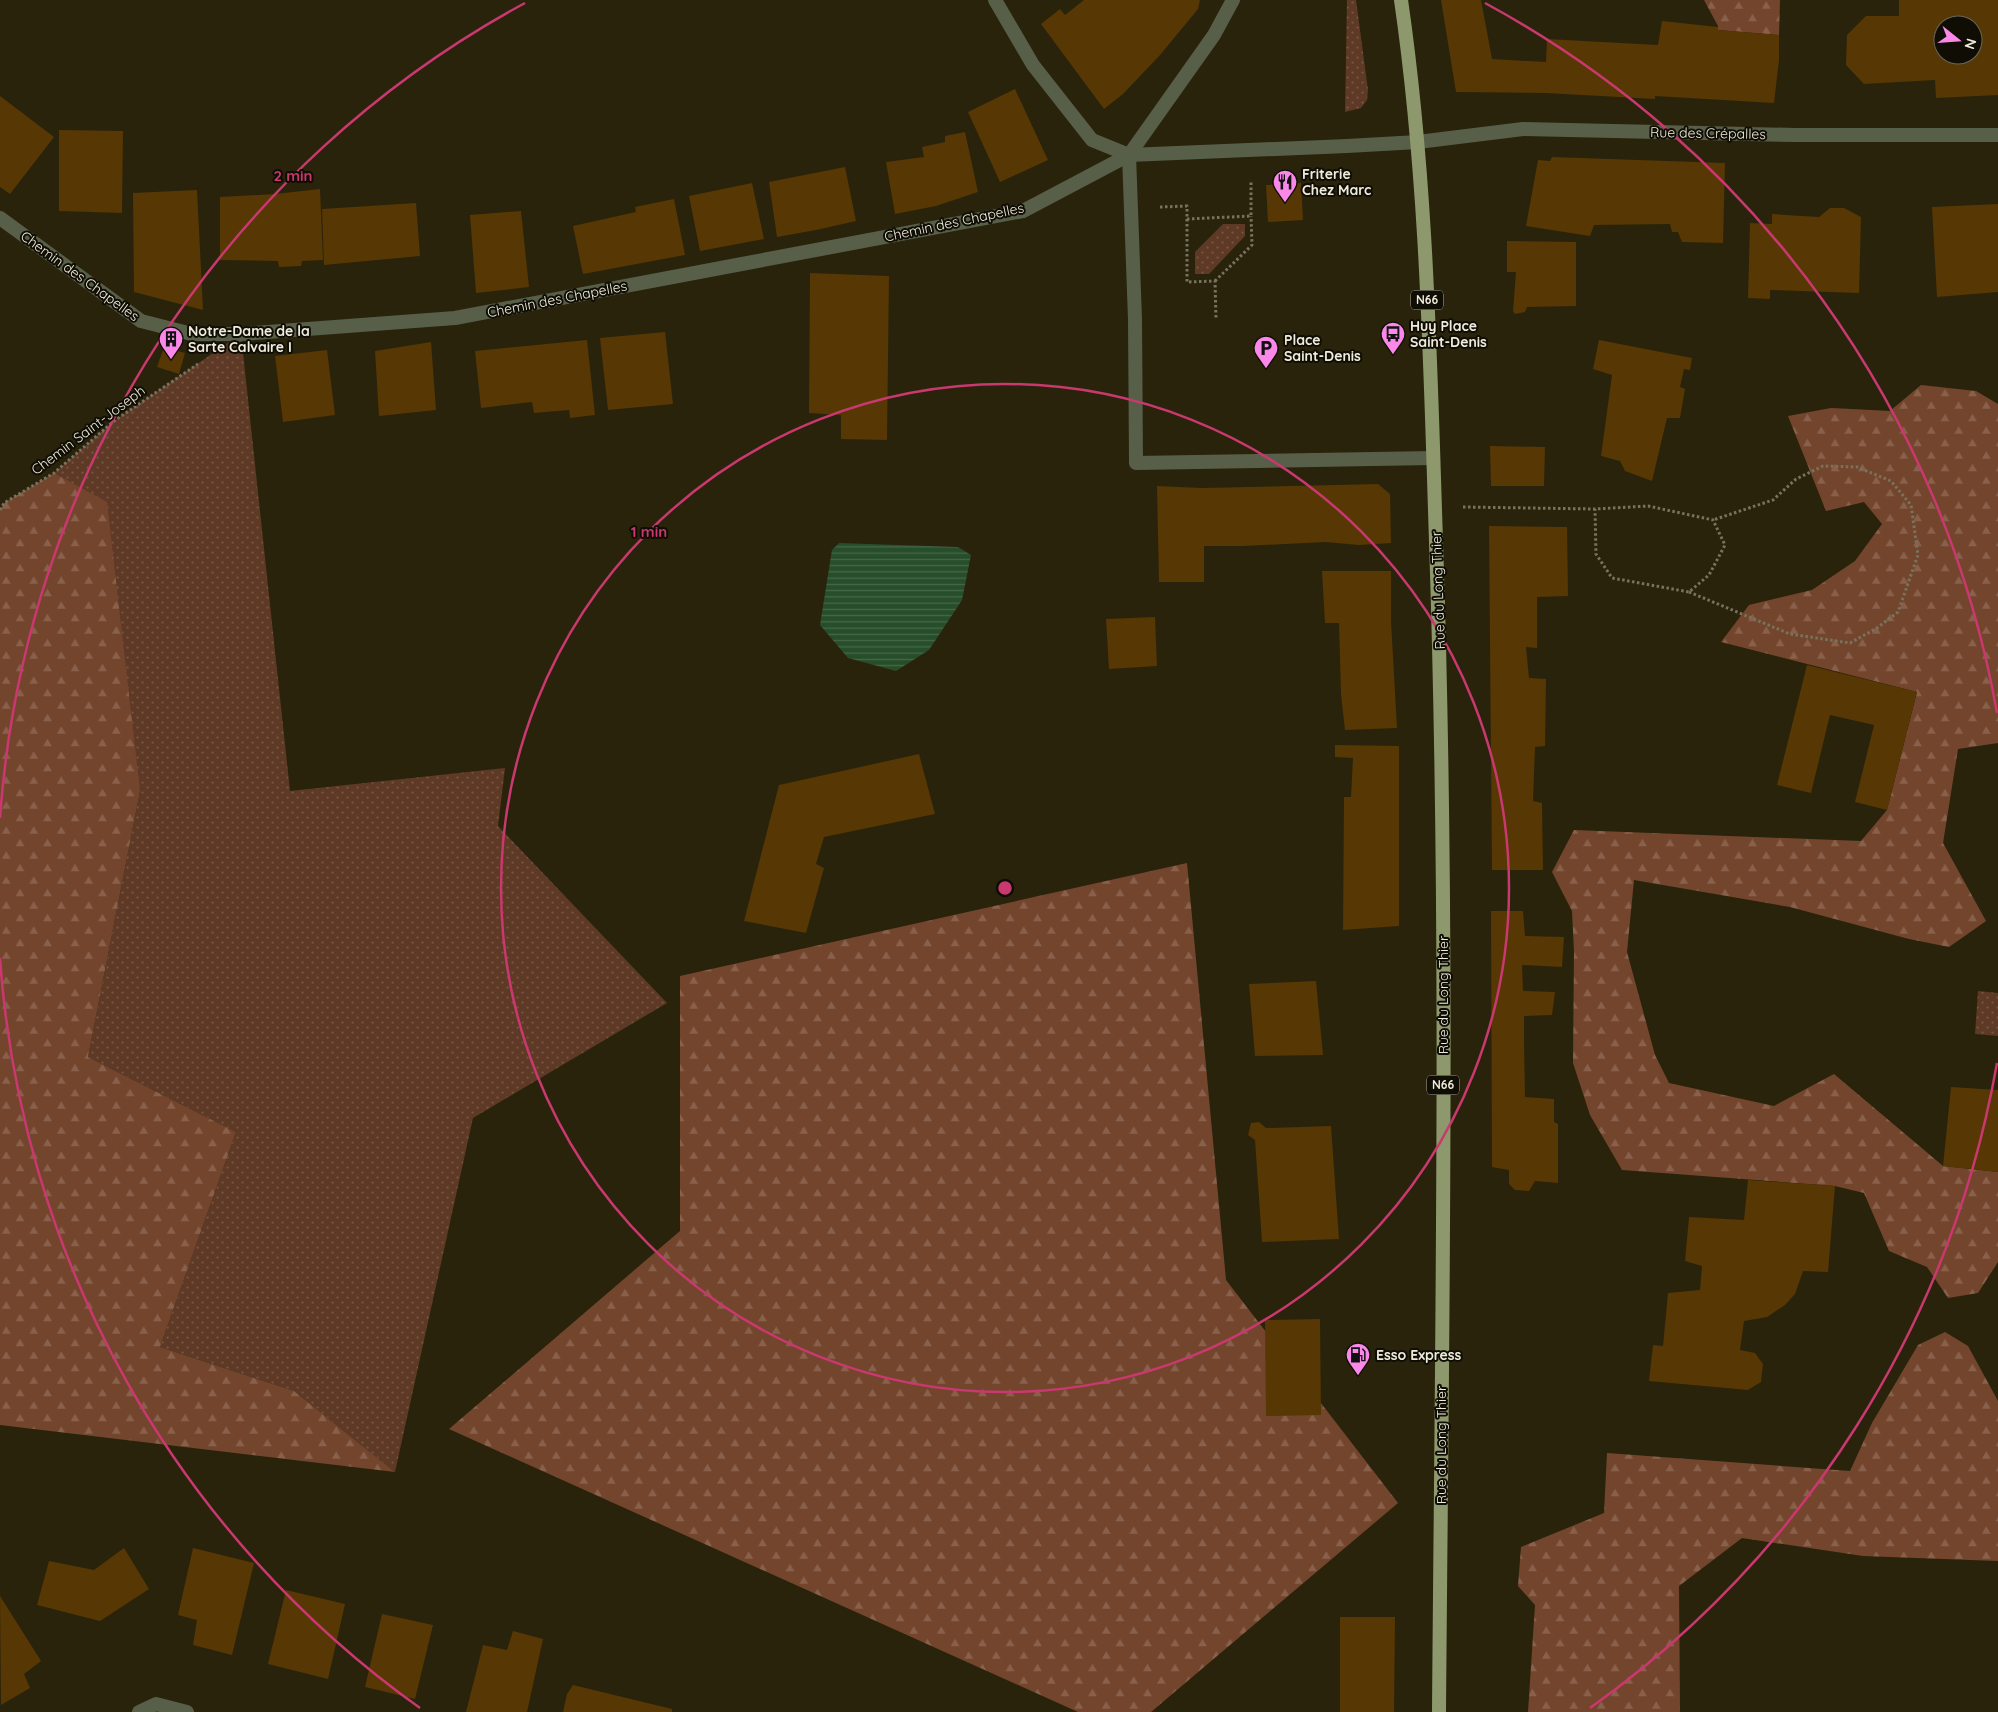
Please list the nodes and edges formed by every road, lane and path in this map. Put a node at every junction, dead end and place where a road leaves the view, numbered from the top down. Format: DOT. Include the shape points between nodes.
graph roads {
  1 [pos="996,0"];
  2 [pos="1233,0"];
  3 [pos="1401,0"];
  4 [pos="1998,135"];
  5 [pos="1418,142"];
  6 [pos="1129,155"];
  7 [pos="1251,181"];
  8 [pos="1130,207"];
  9 [pos="1252,216"];
  10 [pos="0,218"];
  11 [pos="1187,219"];
  12 [pos="1215,281"];
  13 [pos="1216,319"];
  14 [pos="202,361"];
  15 [pos="1433,458"];
  16 [pos="1435,507"];
  17 [pos="1596,509"];
  18 [pos="0,510"];
  19 [pos="1713,520"];
  20 [pos="1689,592"];
  21 [pos="139,1712"];
  22 [pos="187,1712"];
  23 [pos="1439,1712"];
  1 -- 6 [label="street" via="1033,65 1092,140"];
  2 -- 6 [label="street" via="1214,36"];
  3 -- 5 [label="main road, N66"];
  4 -- 5 [label="street, Rue des Crépalles" via="1795,135 1523,129"];
  5 -- 6 [label="street"];
  5 -- 15 [label="main road, N66"];
  6 -- 8 [label="street"];
  6 -- 10 [label="street, Chemin des Chapelles" via="1023,210 455,318 241,334 192,334 141,321"];
  7 -- 9 [label="path"];
  8 -- 11 [label="path" via="1187,206"];
  8 -- 15 [label="street" via="1136,462"];
  9 -- 11 [label="path"];
  9 -- 12 [label="path" via="1252,245"];
  11 -- 12 [label="path" via="1187,282"];
  12 -- 13 [label="path"];
  14 -- 18 [label="path, Chemin Saint-Joseph" via="114,421 54,473 4,504"];
  15 -- 16 [label="main road, Rue du Long Thier / N66"];
  16 -- 17 [label="path"];
  16 -- 23 [label="main road, Rue du Long Thier / N66" via="1441,699 1443,1058"];
  17 -- 19 [label="path" via="1648,506"];
  17 -- 20 [label="path" via="1596,554 1612,578"];
  19 -- 20 [label="path" via="1725,545 1709,575"];
  19 -- 20 [label="path" via="1773,500 1796,478 1822,466 1857,467 1891,481 1911,505 1918,555 1898,612 1850,643 1790,634"];
  21 -- 22 [label="street" via="156,1704"];
}
